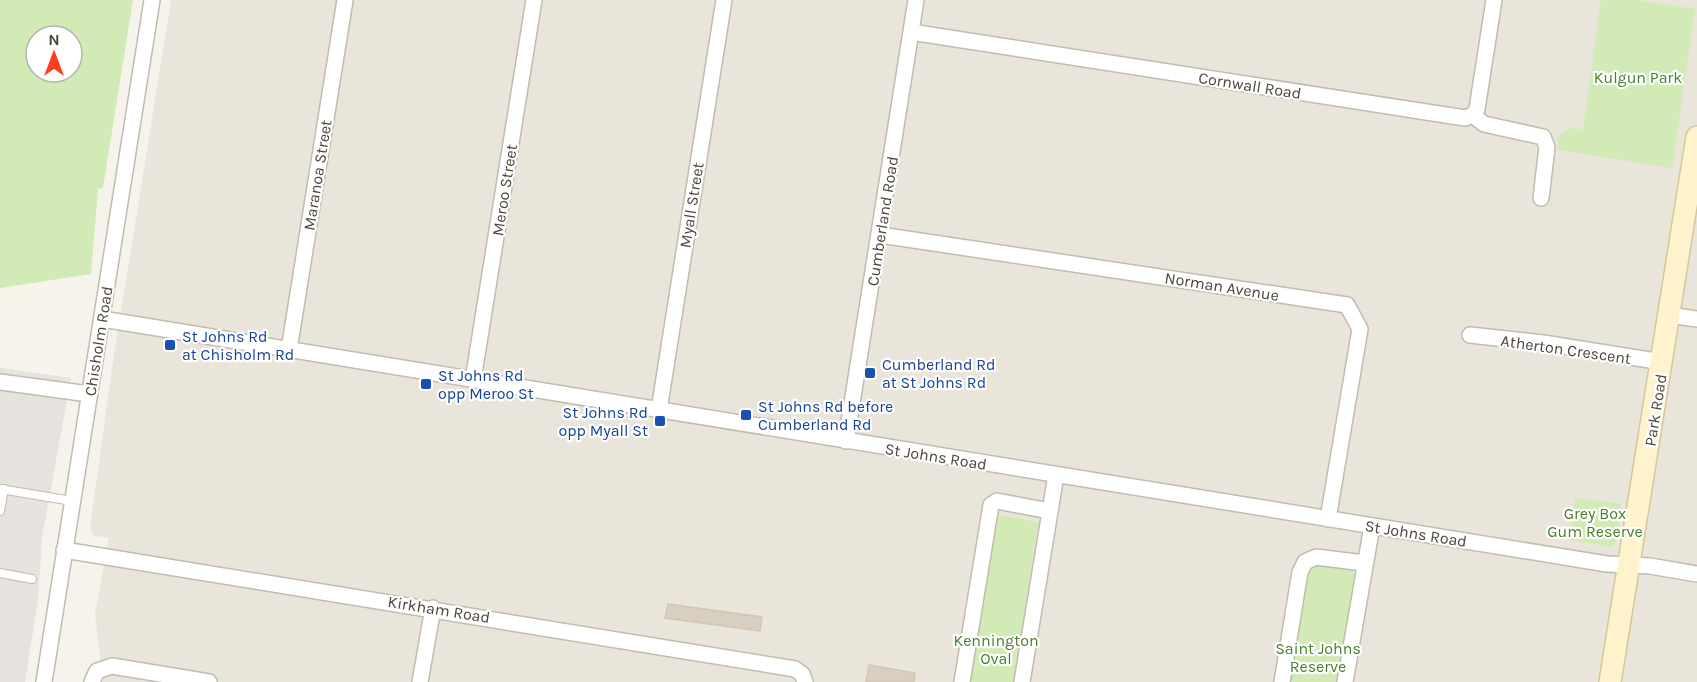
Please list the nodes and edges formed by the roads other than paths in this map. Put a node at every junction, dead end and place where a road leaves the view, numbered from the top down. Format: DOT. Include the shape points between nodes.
graph roads {
  1 [pos="152,0"];
  2 [pos="345,0"];
  3 [pos="534,0"];
  4 [pos="724,0"];
  5 [pos="916,0"];
  6 [pos="1494,0"];
  7 [pos="911,32"];
  8 [pos="1473,115"];
  9 [pos="1697,137"];
  10 [pos="1541,198"];
  11 [pos="1692,207"];
  12 [pos="880,235"];
  13 [pos="1670,315"];
  14 [pos="102,319"];
  15 [pos="1697,319"];
  16 [pos="1470,335"];
  17 [pos="290,350"];
  18 [pos="1662,362"];
  19 [pos="473,380"];
  20 [pos="0,382"];
  21 [pos="89,394"];
  22 [pos="659,410"];
  23 [pos="846,441"];
  24 [pos="1056,475"];
  25 [pos="2,489"];
  26 [pos="72,501"];
  27 [pos="0,511"];
  28 [pos="1049,511"];
  29 [pos="1328,519"];
  30 [pos="1372,526"];
  31 [pos="64,550"];
  32 [pos="1364,563"];
  33 [pos="1630,566"];
  34 [pos="0,573"];
  35 [pos="1697,574"];
  36 [pos="32,579"];
  37 [pos="433,608"];
  38 [pos="44,682"];
  39 [pos="92,682"];
  40 [pos="209,682"];
  41 [pos="420,682"];
  42 [pos="805,682"];
  43 [pos="962,682"];
  44 [pos="1022,682"];
  45 [pos="1282,682"];
  46 [pos="1345,682"];
  47 [pos="1610,682"];
  1 -- 14 [label="street, Chisholm Road"];
  2 -- 17 [label="street, Maranoa Street"];
  3 -- 19 [label="street, Meroo Street"];
  4 -- 22 [label="street, Myall Street"];
  5 -- 7 [label="street, Cumberland Road"];
  6 -- 8 [label="street" via="1478,109"];
  7 -- 8 [label="street, Cornwall Road" via="1460,117"];
  7 -- 12 [label="street, Cumberland Road"];
  8 -- 10 [label="street" via="1484,124 1543,136 1547,147"];
  9 -- 11 [label="main road, Park Road"];
  11 -- 13 [label="main road, Park Road"];
  12 -- 23 [label="street, Cumberland Road"];
  12 -- 29 [label="street, Norman Avenue" via="1347,305 1360,329"];
  13 -- 15 [label="street"];
  13 -- 18 [label="main road, Park Road"];
  14 -- 17 [label="street, St Johns Road"];
  14 -- 21 [label="street, Chisholm Road"];
  16 -- 18 [label="street, Atherton Crescent"];
  17 -- 19 [label="street, St Johns Road"];
  18 -- 33 [label="main road, Park Road"];
  19 -- 22 [label="street, St Johns Road"];
  20 -- 21 [label="street"];
  21 -- 26 [label="street, Chisholm Road"];
  22 -- 23 [label="street, St Johns Road"];
  23 -- 24 [label="street, St Johns Road"];
  24 -- 28 [label="street"];
  24 -- 29 [label="street, St Johns Road"];
  25 -- 26 [label="lane"];
  25 -- 27 [label="lane"];
  26 -- 31 [label="street, Chisholm Road"];
  28 -- 43 [label="street" via="997,501 991,505"];
  28 -- 44 [label="street"];
  29 -- 30 [label="street, St Johns Road"];
  30 -- 32 [label="street"];
  30 -- 33 [label="street, St Johns Road"];
  31 -- 37 [label="street, Kirkham Road"];
  31 -- 38 [label="street, Chisholm Road"];
  32 -- 45 [label="street" via="1316,557 1305,562 1300,572"];
  32 -- 46 [label="street"];
  33 -- 35 [label="street, St Johns Road"];
  33 -- 47 [label="main road, Park Road"];
  34 -- 36 [label="lane"];
  37 -- 41 [label="street"];
  37 -- 42 [label="street, Kirkham Road" via="795,669"];
  39 -- 40 [label="street" via="98,671 112,666"];
}
